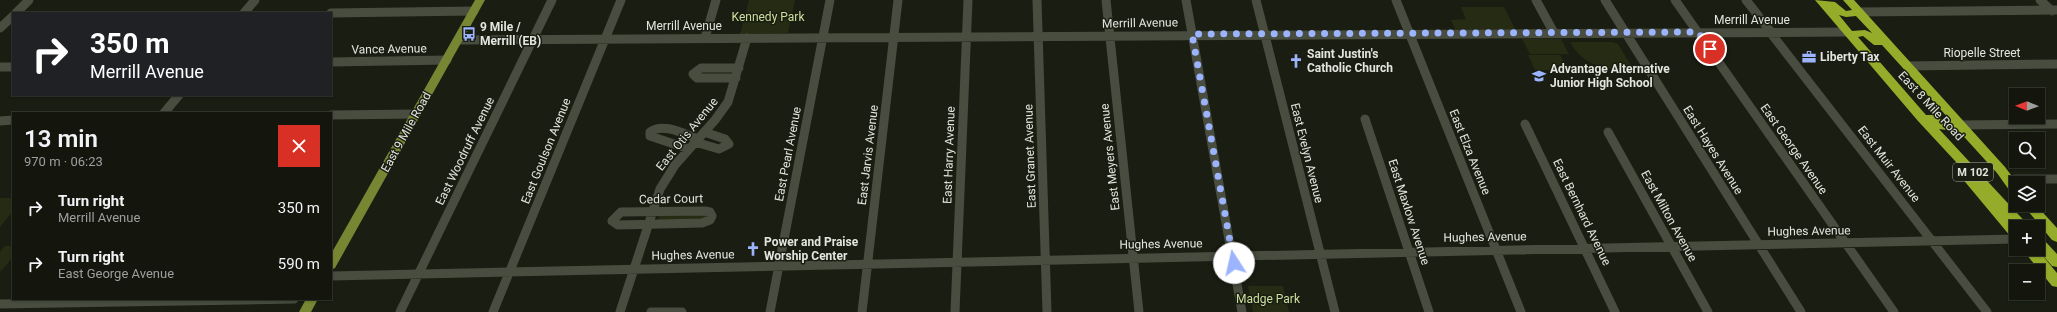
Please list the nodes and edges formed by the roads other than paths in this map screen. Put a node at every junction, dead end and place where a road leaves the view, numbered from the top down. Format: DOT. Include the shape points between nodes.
graph roads {
  1 [pos="29,0"];
  2 [pos="255,0"];
  3 [pos="480,0"];
  4 [pos="552,0"];
  5 [pos="621,0"];
  6 [pos="716,0"];
  7 [pos="830,0"];
  8 [pos="898,0"];
  9 [pos="968,0"];
  10 [pos="1037,0"];
  11 [pos="1106,0"];
  12 [pos="1186,0"];
  13 [pos="1256,0"];
  14 [pos="1396,0"];
  15 [pos="1536,0"];
  16 [pos="1606,0"];
  17 [pos="1675,0"];
  18 [pos="1746,0"];
  19 [pos="1820,0"];
  20 [pos="1827,0"];
  21 [pos="1848,0"];
  22 [pos="2040,0"];
  23 [pos="474,11"];
  24 [pos="17,12"];
  25 [pos="245,12"];
  26 [pos="1858,12"];
  27 [pos="2055,12"];
  28 [pos="332,13"];
  29 [pos="12,16"];
  30 [pos="12,17"];
  31 [pos="0,18"];
  32 [pos="0,28"];
  33 [pos="1698,32"];
  34 [pos="1770,32"];
  35 [pos="1554,33"];
  36 [pos="1626,33"];
  37 [pos="1848,33"];
  38 [pos="1192,34"];
  39 [pos="1265,34"];
  40 [pos="1410,34"];
  41 [pos="1110,35"];
  42 [pos="966,36"];
  43 [pos="1038,36"];
  44 [pos="822,37"];
  45 [pos="894,37"];
  46 [pos="705,38"];
  47 [pos="747,38"];
  48 [pos="532,39"];
  49 [pos="606,39"];
  50 [pos="458,40"];
  51 [pos="447,60"];
  52 [pos="332,62"];
  53 [pos="2057,64"];
  54 [pos="1907,66"];
  55 [pos="0,67"];
  56 [pos="12,67"];
  57 [pos="739,68"];
  58 [pos="1878,68"];
  59 [pos="736,78"];
  60 [pos="1926,87"];
  61 [pos="178,96"];
  62 [pos="165,112"];
  63 [pos="416,114"];
  64 [pos="332,115"];
  65 [pos="1922,118"];
  66 [pos="1365,119"];
  67 [pos="12,120"];
  68 [pos="0,121"];
  69 [pos="1525,124"];
  70 [pos="1959,124"];
  71 [pos="2057,124"];
  72 [pos="1608,132"];
  73 [pos="2009,177"];
  74 [pos="2057,179"];
  75 [pos="2045,180"];
  76 [pos="2045,211"];
  77 [pos="651,212"];
  78 [pos="2034,212"];
  79 [pos="2017,220"];
  80 [pos="647,224"];
  81 [pos="2057,224"];
  82 [pos="2009,226"];
  83 [pos="2057,237"];
  84 [pos="2009,239"];
  85 [pos="1932,241"];
  86 [pos="1846,243"];
  87 [pos="1759,245"];
  88 [pos="1672,246"];
  89 [pos="1584,248"];
  90 [pos="2045,249"];
  91 [pos="1496,250"];
  92 [pos="1409,252"];
  93 [pos="1321,254"];
  94 [pos="1232,256"];
  95 [pos="2035,256"];
  96 [pos="1133,258"];
  97 [pos="1045,260"];
  98 [pos="957,262"];
  99 [pos="2057,262"];
  100 [pos="332,263"];
  101 [pos="867,264"];
  102 [pos="779,266"];
  103 [pos="633,269"];
  104 [pos="509,272"];
  105 [pos="418,275"];
  106 [pos="332,276"];
  107 [pos="2057,282"];
  108 [pos="126,300"];
  109 [pos="311,300"];
  110 [pos="13,301"];
  111 [pos="0,304"];
  112 [pos="5,312"];
  113 [pos="305,312"];
  114 [pos="400,312"];
  115 [pos="493,312"];
  116 [pos="620,312"];
  117 [pos="651,312"];
  118 [pos="682,312"];
  119 [pos="770,312"];
  120 [pos="862,312"];
  121 [pos="954,312"];
  122 [pos="1047,312"];
  123 [pos="1139,312"];
  124 [pos="1242,312"];
  125 [pos="1335,312"];
  126 [pos="1429,312"];
  127 [pos="1521,312"];
  128 [pos="1615,312"];
  129 [pos="1708,312"];
  130 [pos="1801,312"];
  131 [pos="1894,312"];
  132 [pos="1987,312"];
  1 -- 24 [label="street"];
  2 -- 25 [label="street"];
  3 -- 23 [label="main road, East 9 Mile Road"];
  4 -- 48 [label="street, East Woodruff Avenue"];
  5 -- 49 [label="street, East Goulson Avenue"];
  6 -- 46 [label="street"];
  7 -- 44 [label="street, East Pearl Avenue"];
  8 -- 45 [label="street, East Jarvis Avenue"];
  9 -- 42 [label="street, East Harry Avenue"];
  10 -- 43 [label="street, East Granet Avenue"];
  11 -- 41 [label="street, East Meyers Avenue"];
  12 -- 38 [label="street"];
  13 -- 39 [label="street, East Evelyn Avenue"];
  14 -- 40 [label="street, East Elza Avenue"];
  15 -- 35 [label="street"];
  16 -- 36 [label="street, East Hayes Avenue"];
  17 -- 33 [label="street, East George Avenue"];
  18 -- 34 [label="street, East Muir Avenue"];
  19 -- 37 [label="highway, East 8 Mile Road / M 102"];
  20 -- 26 [label="highway" via="1843,13"];
  21 -- 26 [label="highway, East 8 Mile Road / M 102"];
  22 -- 27 [label="street"];
  23 -- 28 [label="street"];
  23 -- 50 [label="main road, East 9 Mile Road"];
  26 -- 27 [label="street"];
  26 -- 54 [label="highway, East 8 Mile Road / M 102"];
  29 -- 31 [label="street"];
  30 -- 32 [label="street"];
  33 -- 34 [label="street, Merrill Avenue"];
  33 -- 36 [label="street, Merrill Avenue"];
  33 -- 86 [label="street, East George Avenue"];
  34 -- 37 [label="street, Merrill Avenue"];
  34 -- 85 [label="street, East Muir Avenue"];
  35 -- 36 [label="street, Merrill Avenue"];
  35 -- 40 [label="street, Merrill Avenue"];
  36 -- 87 [label="street, East Hayes Avenue"];
  37 -- 58 [label="highway, East 8 Mile Road / M 102"];
  37 -- 60 [label="highway" via="1860,32 1871,36 1904,72"];
  38 -- 39 [label="street, Merrill Avenue"];
  38 -- 41 [label="street, Merrill Avenue"];
  38 -- 94 [label="street"];
  39 -- 40 [label="street, Merrill Avenue"];
  39 -- 93 [label="street, East Evelyn Avenue"];
  40 -- 91 [label="street, East Elza Avenue"];
  41 -- 43 [label="street, Merrill Avenue"];
  41 -- 96 [label="street, East Meyers Avenue"];
  42 -- 43 [label="street, Merrill Avenue"];
  42 -- 45 [label="street, Merrill Avenue"];
  42 -- 98 [label="street, East Harry Avenue"];
  43 -- 97 [label="street, East Granet Avenue"];
  44 -- 45 [label="street, Merrill Avenue"];
  44 -- 47 [label="street, Merrill Avenue"];
  44 -- 102 [label="street, East Pearl Avenue"];
  45 -- 101 [label="street, East Jarvis Avenue"];
  46 -- 47 [label="street, Merrill Avenue"];
  46 -- 49 [label="street, Merrill Avenue"];
  47 -- 57 [label="street, East Otis Avenue"];
  48 -- 49 [label="street, Merrill Avenue"];
  48 -- 50 [label="street, Merrill Avenue"];
  48 -- 105 [label="street, East Woodruff Avenue"];
  49 -- 104 [label="street, East Goulson Avenue"];
  50 -- 51 [label="main road, East 9 Mile Road"];
  51 -- 52 [label="street, Vance Avenue"];
  51 -- 63 [label="main road, East 9 Mile Road"];
  53 -- 54 [label="street, Riopelle Street"];
  54 -- 60 [label="highway, East 8 Mile Road / M 102"];
  55 -- 56 [label="street"];
  57 -- 59 [label="street, East Otis Avenue"];
  57 -- 59 [label="street" via="701,68 693,73 697,78"];
  58 -- 65 [label="highway, East 8 Mile Road / M 102"];
  58 -- 70 [label="highway" via="1896,80 1936,123 1945,127"];
  59 -- 77 [label="street, East Otis Avenue" via="728,102 669,172"];
  60 -- 70 [label="highway, East 8 Mile Road / M 102"];
  61 -- 62 [label="street"];
  63 -- 64 [label="street"];
  63 -- 100 [label="main road, East 9 Mile Road"];
  65 -- 79 [label="highway, East 8 Mile Road / M 102"];
  65 -- 82 [label="highway" via="1930,134"];
  66 -- 92 [label="street, East Maxlow Avenue"];
  67 -- 68 [label="street"];
  69 -- 89 [label="street, East Bernhard Avenue"];
  70 -- 71 [label="street"];
  70 -- 73 [label="highway, East 8 Mile Road / M 102"];
  72 -- 88 [label="street, East Milton Avenue"];
  74 -- 75 [label="street"];
  76 -- 81 [label="highway"];
  77 -- 80 [label="street, East Otis Avenue"];
  77 -- 80 [label="street, Cedar Court" via="622,212 612,219 618,225"];
  77 -- 80 [label="street, Cedar Court" via="705,211 710,212 712,216 704,222"];
  78 -- 83 [label="highway"];
  80 -- 103 [label="street, East Otis Avenue"];
  84 -- 85 [label="street, Hughes Avenue"];
  85 -- 86 [label="street, Hughes Avenue"];
  85 -- 132 [label="street, East Muir Avenue"];
  86 -- 87 [label="street, Hughes Avenue"];
  86 -- 131 [label="street, East George Avenue"];
  87 -- 88 [label="street, Hughes Avenue"];
  87 -- 130 [label="street, East Hayes Avenue"];
  88 -- 89 [label="street, Hughes Avenue"];
  88 -- 129 [label="street, East Milton Avenue"];
  89 -- 91 [label="street, Hughes Avenue"];
  89 -- 128 [label="street, East Bernhard Avenue"];
  90 -- 99 [label="highway"];
  91 -- 92 [label="street, Hughes Avenue"];
  91 -- 127 [label="street, East Elza Avenue"];
  92 -- 93 [label="street, Hughes Avenue"];
  92 -- 126 [label="street, East Maxlow Avenue"];
  93 -- 94 [label="street, Hughes Avenue"];
  93 -- 125 [label="street, East Evelyn Avenue"];
  94 -- 96 [label="street, Hughes Avenue"];
  94 -- 124 [label="street"];
  95 -- 107 [label="highway"];
  96 -- 97 [label="street, Hughes Avenue"];
  96 -- 123 [label="street, East Meyers Avenue"];
  97 -- 98 [label="street, Hughes Avenue"];
  97 -- 122 [label="street, East Granet Avenue"];
  98 -- 101 [label="street, Hughes Avenue"];
  98 -- 121 [label="street, East Harry Avenue"];
  101 -- 102 [label="street, Hughes Avenue"];
  101 -- 120 [label="street, East Jarvis Avenue"];
  102 -- 103 [label="street, Hughes Avenue"];
  102 -- 119 [label="street, East Pearl Avenue"];
  103 -- 104 [label="street, Hughes Avenue"];
  103 -- 116 [label="street, East Otis Avenue"];
  104 -- 105 [label="street, Hughes Avenue"];
  104 -- 115 [label="street, East Goulson Avenue"];
  105 -- 106 [label="street, Hughes Avenue"];
  105 -- 114 [label="street, East Woodruff Avenue"];
  108 -- 110 [label="street"];
  109 -- 113 [label="main road"];
  110 -- 111 [label="street"];
  110 -- 112 [label="street"];
  117 -- 118 [label="street"];
}
